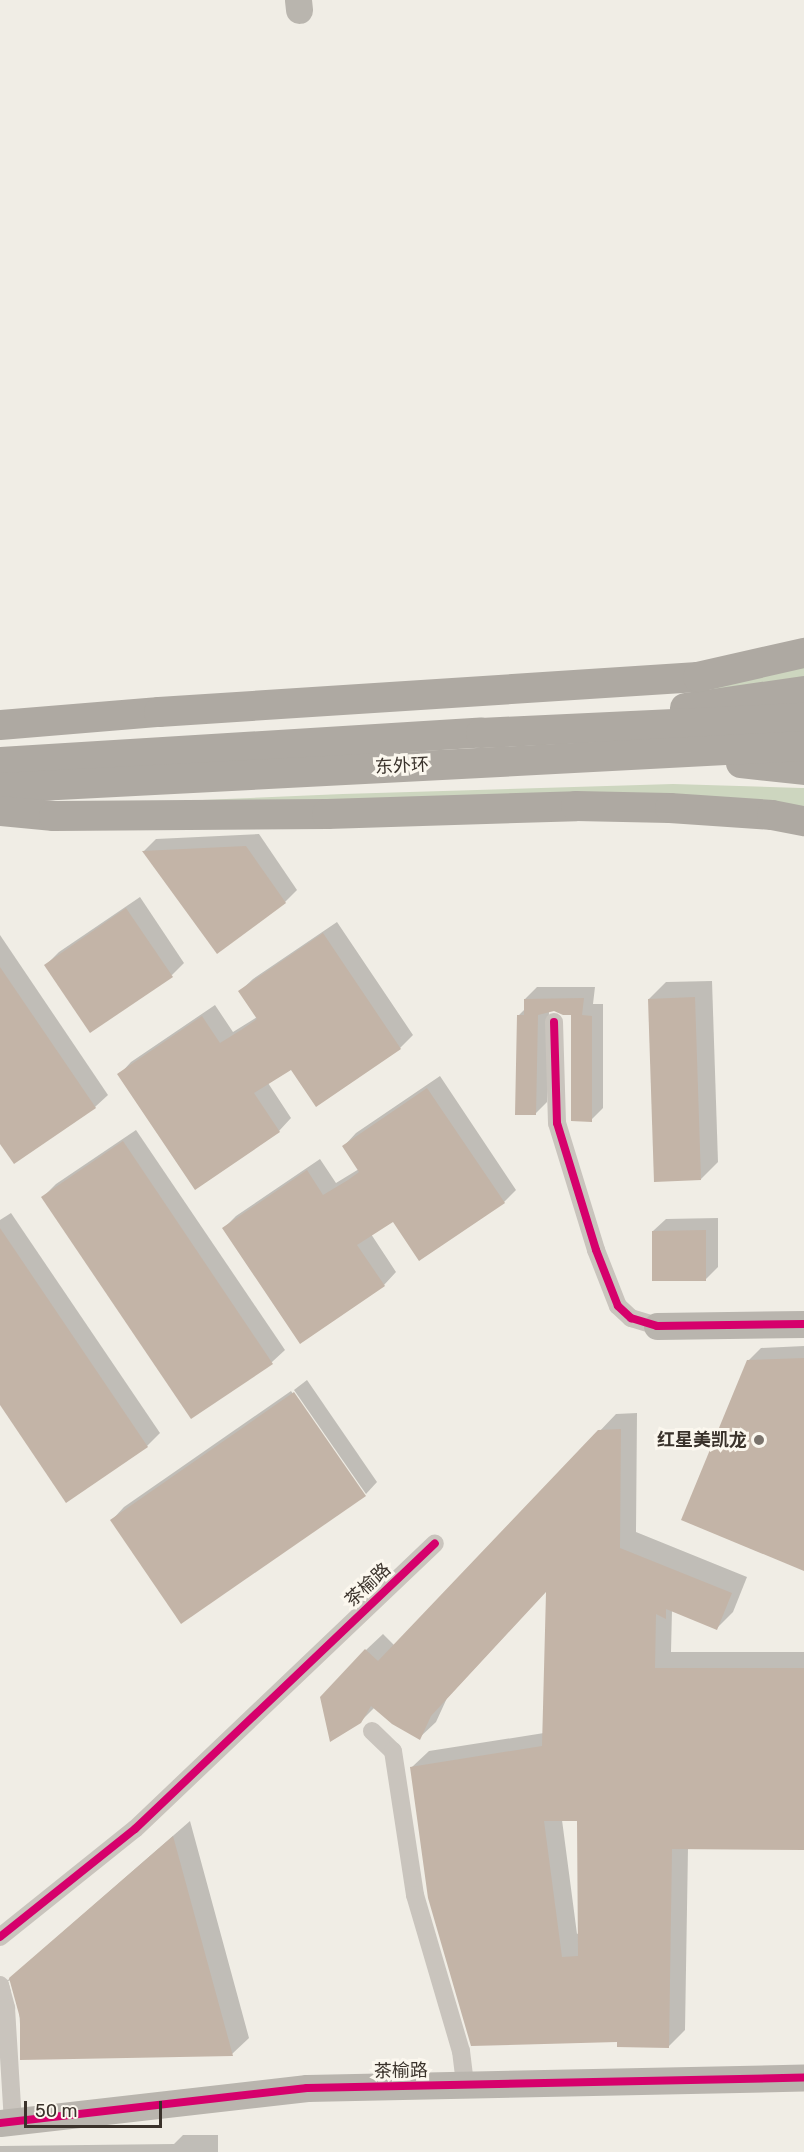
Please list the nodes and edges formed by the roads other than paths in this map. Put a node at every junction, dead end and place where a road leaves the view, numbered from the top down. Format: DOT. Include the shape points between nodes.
graph roads {
  1 [pos="804,653"];
  2 [pos="804,691"];
  3 [pos="804,718"];
  4 [pos="0,725"];
  5 [pos="579,743"];
  6 [pos="804,746"];
  7 [pos="0,762"];
  8 [pos="804,770"];
  9 [pos="0,788"];
  10 [pos="0,811"];
  11 [pos="804,820"];
  12 [pos="554,1022"];
  13 [pos="804,1324"];
  14 [pos="657,1326"];
  15 [pos="435,1543"];
  16 [pos="372,1731"];
  17 [pos="0,1937"];
  18 [pos="0,1985"];
  19 [pos="804,2078"];
  20 [pos="465,2085"];
  21 [pos="7,2123"];
  1 -- 4 [label="main road" via="698,677"];
  2 -- 5 [label="main road" via="732,699"];
  3 -- 5 [label="main road"];
  5 -- 6 [label="main road, 东外环"];
  5 -- 7 [label="main road"];
  5 -- 8 [label="main road"];
  5 -- 9 [label="main road, 东外环"];
  10 -- 11 [label="main road" via="66,816 327,814 576,806 670,808"];
  12 -- 14 [label="street" via="557,1123 596,1250 618,1306 631,1318"];
  13 -- 14 [label="street"];
  15 -- 17 [label="street, 茶榆路" via="135,1829"];
  16 -- 20 [label="street" via="393,1751 415,1895 461,2051"];
  18 -- 21 [label="street" via="6,2008"];
  19 -- 20 [label="street, 茶榆路"];
  20 -- 21 [label="street, 茶榆路" via="306,2088"];
}
